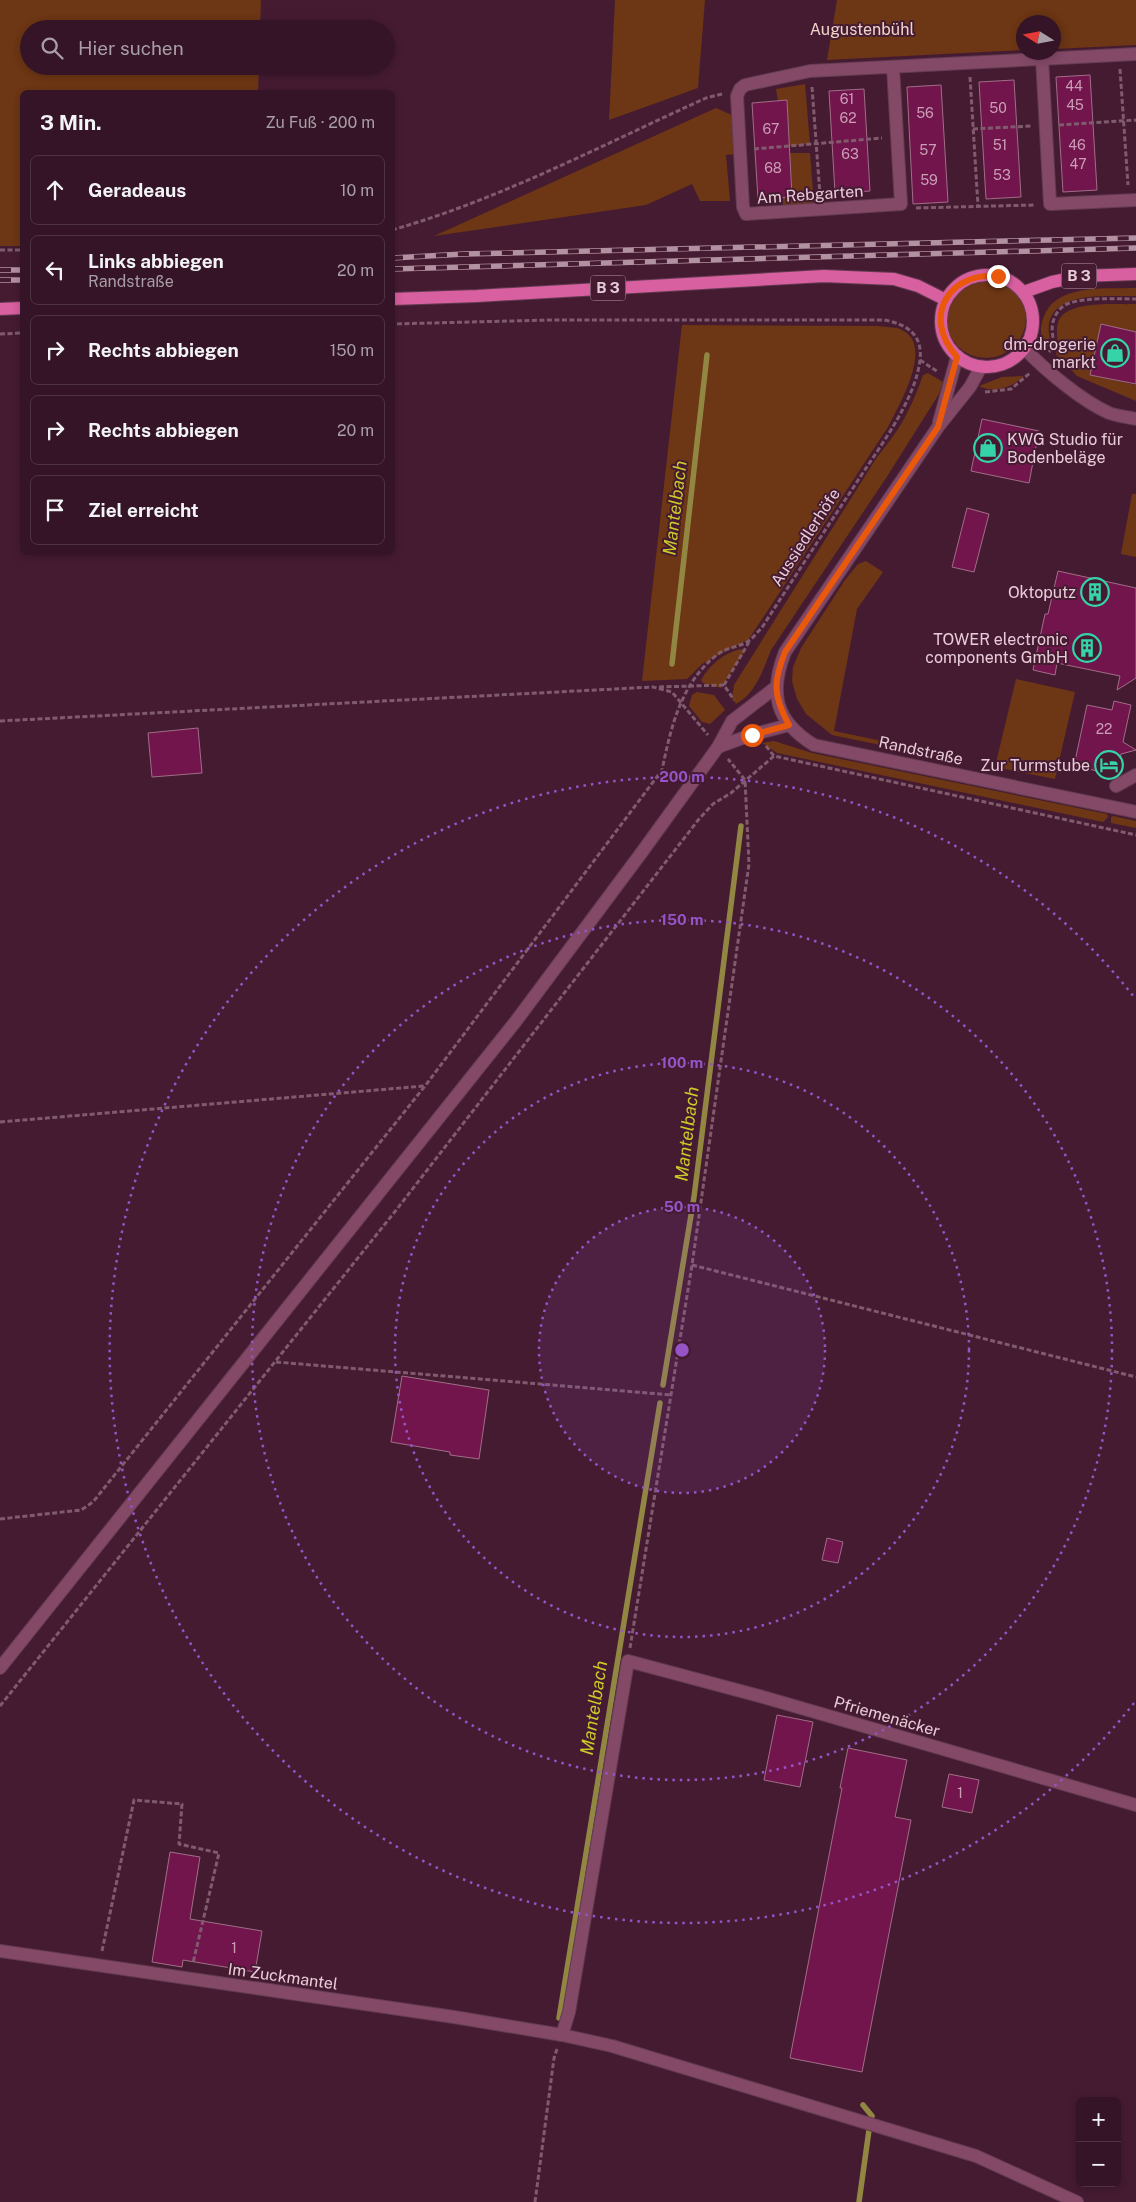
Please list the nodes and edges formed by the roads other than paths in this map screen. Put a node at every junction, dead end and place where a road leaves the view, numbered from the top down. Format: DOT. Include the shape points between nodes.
graph roads {
  1 [pos="1136,54"];
  2 [pos="1061,57"];
  3 [pos="1016,60"];
  4 [pos="1042,60"];
  5 [pos="893,67"];
  6 [pos="1132,200"];
  7 [pos="1136,274"];
  8 [pos="1024,292"];
  9 [pos="395,298"];
  10 [pos="946,300"];
  11 [pos="20,308"];
  12 [pos="0,309"];
  13 [pos="1024,349"];
  14 [pos="957,357"];
  15 [pos="981,367"];
  16 [pos="1136,420"];
  17 [pos="938,427"];
  18 [pos="776,687"];
  19 [pos="789,725"];
  20 [pos="718,747"];
  21 [pos="1136,775"];
  22 [pos="1116,786"];
  23 [pos="1136,812"];
  24 [pos="0,1668"];
  25 [pos="1136,1806"];
  26 [pos="0,1951"];
  27 [pos="562,2035"];
  28 [pos="1077,2202"];
  1 -- 2 [label="street"];
  3 -- 5 [label="street"];
  4 -- 6 [label="street" via="1050,204"];
  5 -- 5 [label="street, Am Rebgarten" via="810,71 745,84 737,96 746,214 901,204"];
  7 -- 8 [label="main road, B 3" via="1081,276"];
  8 -- 10 [label="main road" via="1013,282 983,274 968,278 955,287"];
  8 -- 13 [label="main road" via="1034,321 1032,336"];
  9 -- 10 [label="main road, B 3" via="824,276 894,279"];
  10 -- 14 [label="main road" via="942,330"];
  11 -- 12 [label="main road"];
  13 -- 15 [label="main road" via="1005,364"];
  13 -- 16 [label="street" via="1079,394 1110,413"];
  14 -- 15 [label="main road"];
  14 -- 17 [label="street"];
  15 -- 17 [label="street" via="970,387"];
  17 -- 18 [label="street, Randstraße" via="785,652 777,672"];
  18 -- 19 [label="street, Randstraße" via="779,708"];
  18 -- 20 [label="street" via="732,721"];
  19 -- 20 [label="street"];
  19 -- 23 [label="street, Randstraße" via="814,745"];
  20 -- 24 [label="street" via="516,1021"];
  21 -- 22 [label="street"];
  25 -- 27 [label="street, Pfriemenäcker" via="628,1661 571,2003"];
  26 -- 27 [label="street, Im Zuckmantel" via="454,2016"];
  27 -- 28 [label="street, Im Zuckmantel" via="612,2046 976,2156"];
}
